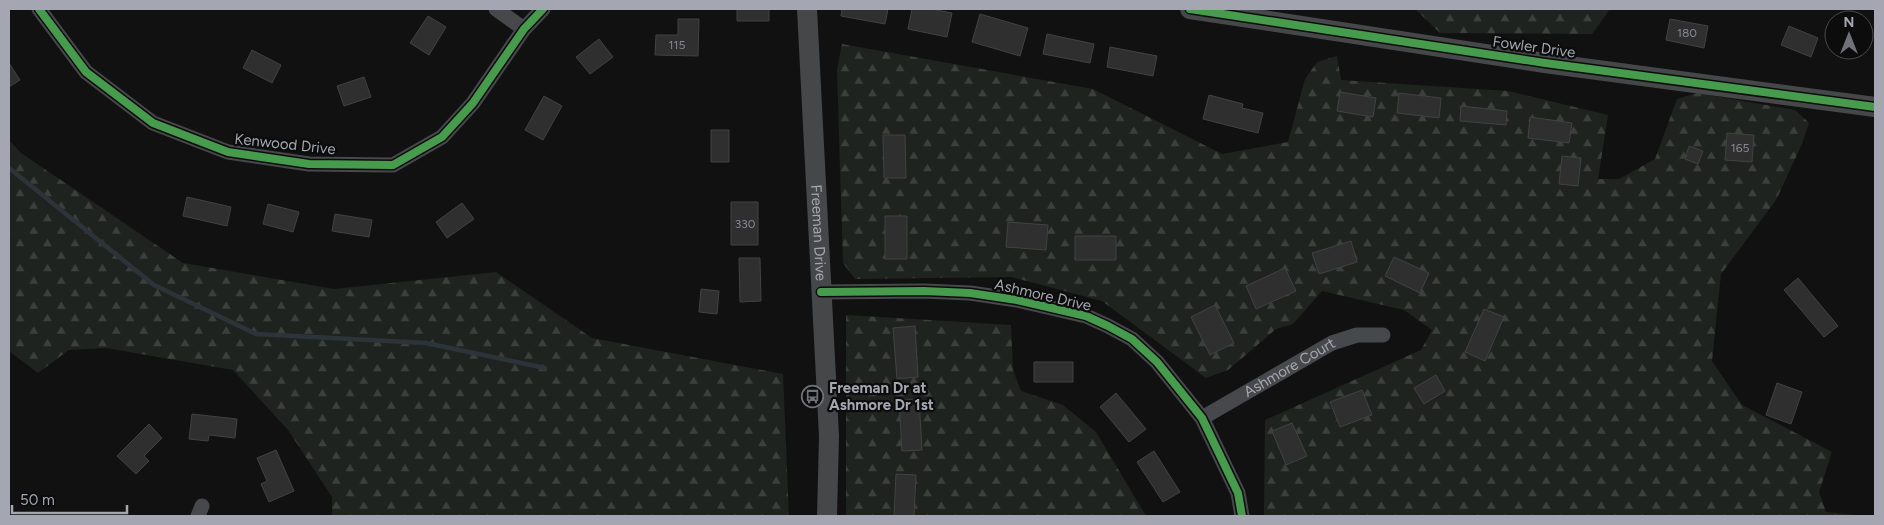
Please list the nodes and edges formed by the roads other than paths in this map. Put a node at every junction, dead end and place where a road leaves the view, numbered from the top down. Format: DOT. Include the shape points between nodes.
graph roads {
  1 [pos="39,9"];
  2 [pos="496,9"];
  3 [pos="544,9"];
  4 [pos="807,9"];
  5 [pos="1190,9"];
  6 [pos="524,29"];
  7 [pos="1875,107"];
  8 [pos="821,292"];
  9 [pos="1383,335"];
  10 [pos="1202,418"];
  11 [pos="827,516"];
  12 [pos="1242,516"];
  1 -- 6 [label="street, Kenwood Drive" via="86,72 153,123 228,152 309,164 393,165 442,137 473,102"];
  2 -- 6 [label="street"];
  3 -- 6 [label="street, Kenwood Drive"];
  4 -- 8 [label="street, Freeman Drive"];
  5 -- 7 [label="street, Fowler Drive" via="1546,63"];
  8 -- 10 [label="street, Ashmore Drive" via="924,290 970,293 1086,316 1132,339 1157,362"];
  8 -- 11 [label="street, Freeman Drive" via="829,436"];
  9 -- 10 [label="street, Ashmore Court" via="1357,335 1332,343"];
  10 -- 12 [label="street, Ashmore Drive" via="1238,493"];
}
